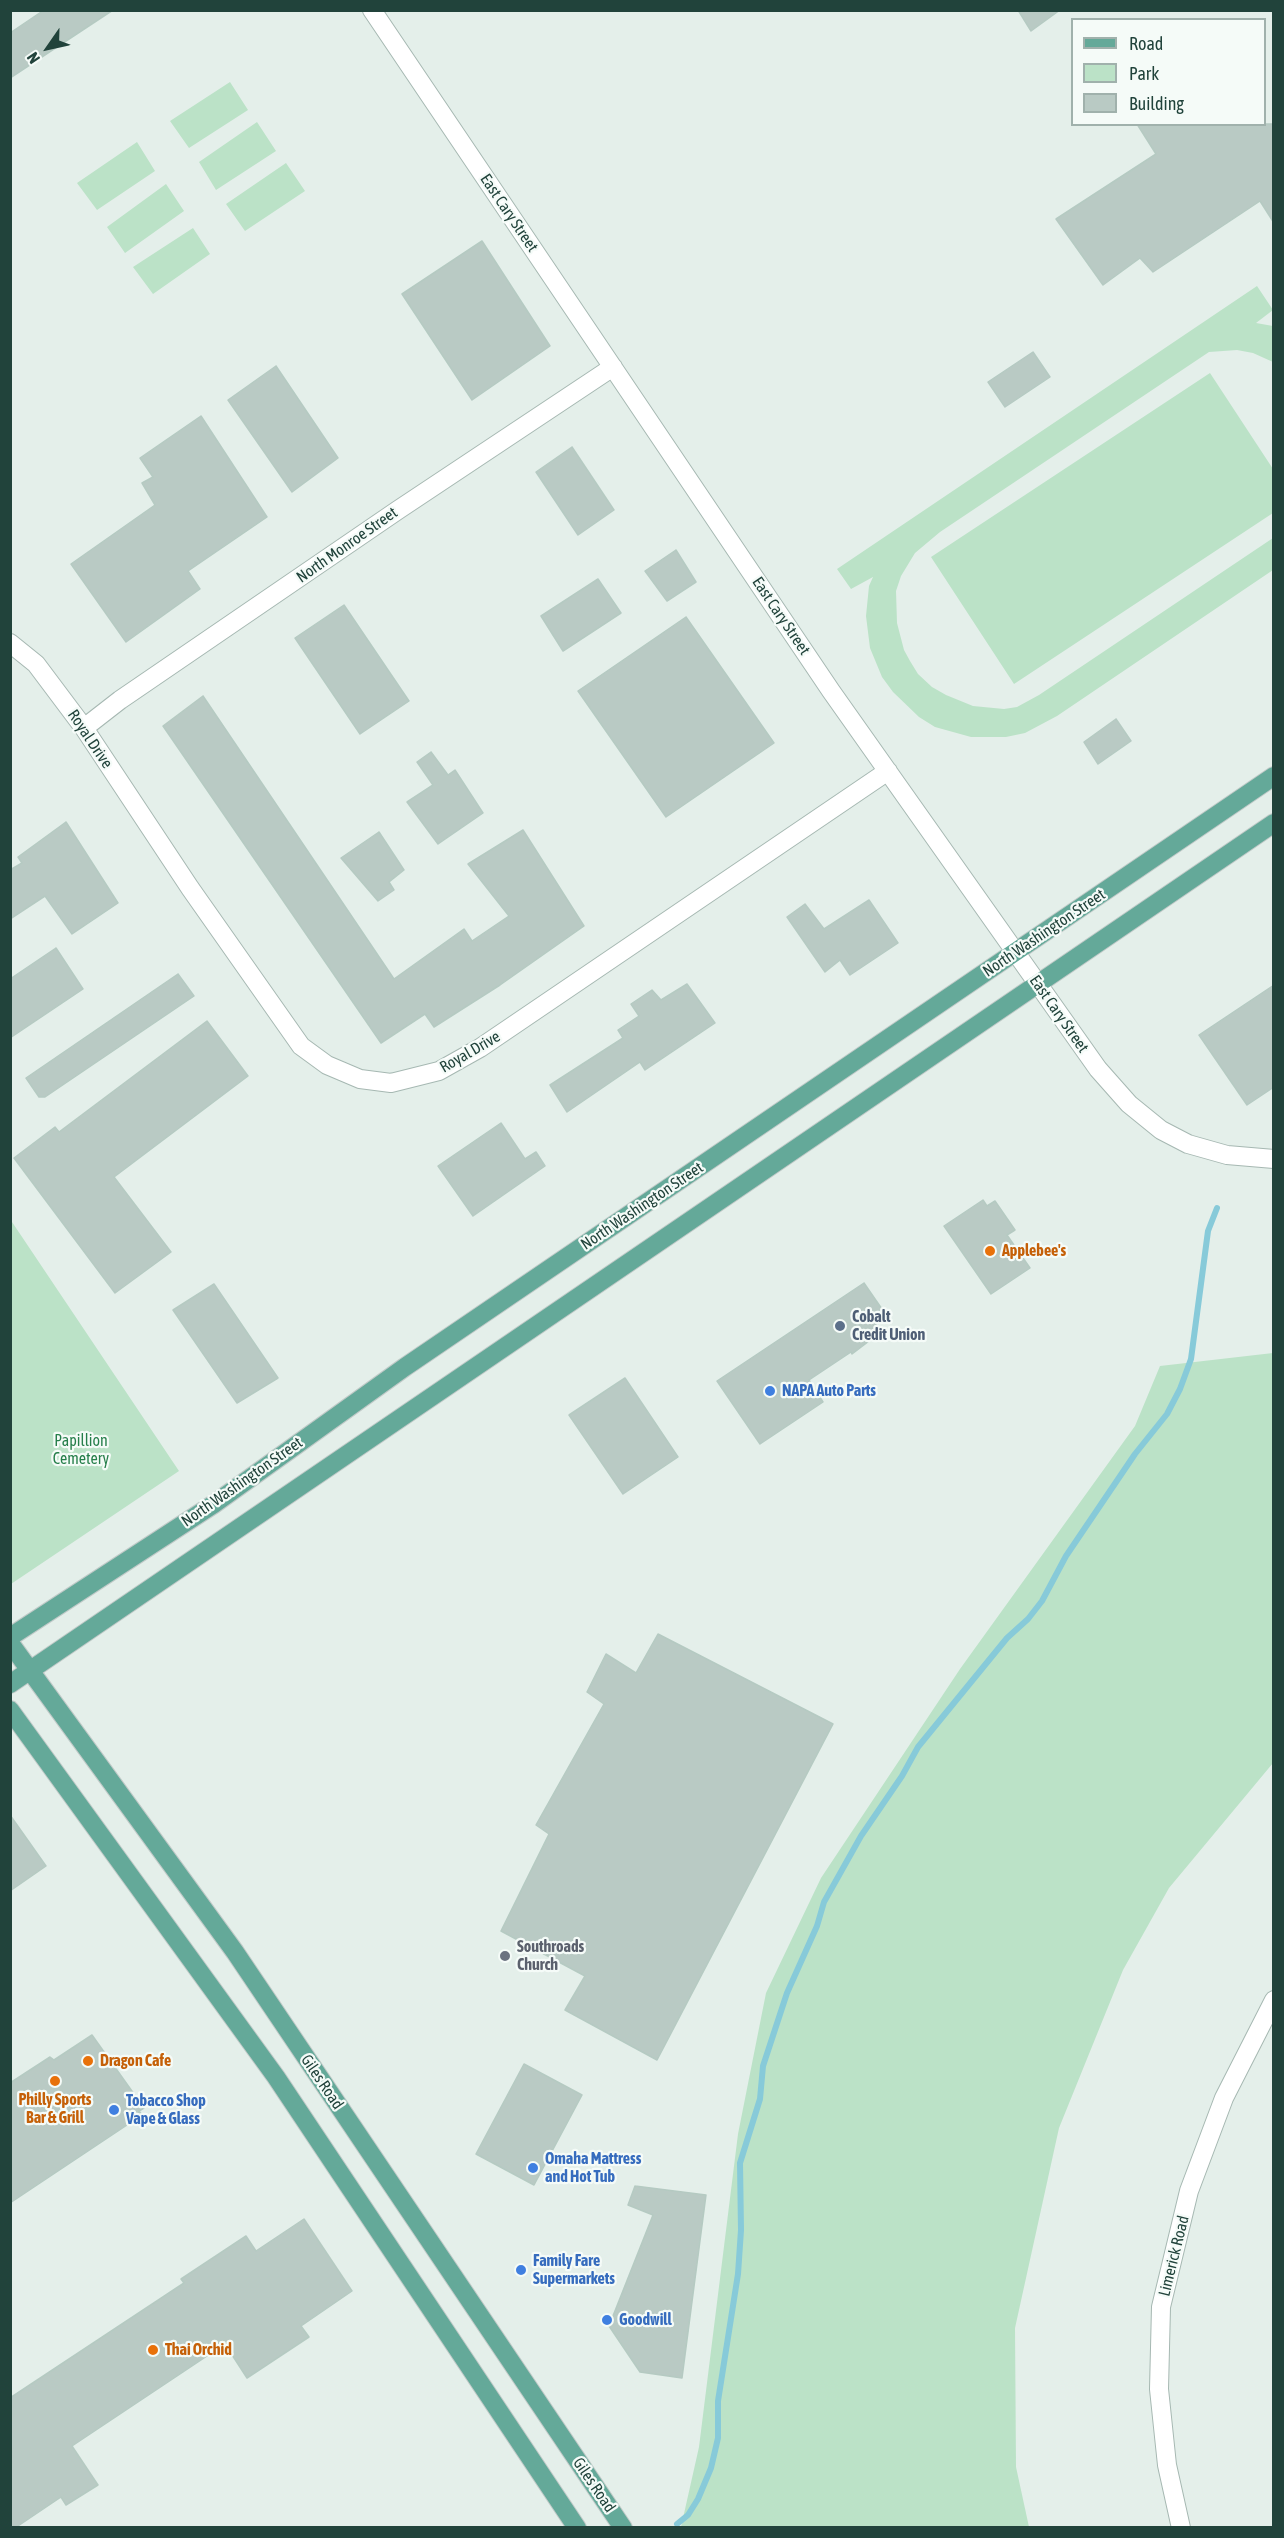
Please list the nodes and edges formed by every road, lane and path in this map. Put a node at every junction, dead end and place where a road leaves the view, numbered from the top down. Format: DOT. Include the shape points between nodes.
graph roads {
  1 [pos="372,10"];
  2 [pos="613,367"];
  3 [pos="10,643"];
  4 [pos="84,728"];
  5 [pos="888,771"];
  6 [pos="1274,776"];
  7 [pos="1274,824"];
  8 [pos="1016,952"];
  9 [pos="1038,984"];
  10 [pos="1274,1159"];
  11 [pos="10,1637"];
  12 [pos="10,1643"];
  13 [pos="31,1671"];
  14 [pos="10,1684"];
  15 [pos="10,1710"];
  16 [pos="1274,2000"];
  17 [pos="577,2528"];
  18 [pos="623,2528"];
  19 [pos="1181,2528"];
  1 -- 2 [label="street, East Cary Street"];
  2 -- 4 [label="street, North Monroe Street" via="405,505"];
  2 -- 5 [label="street, East Cary Street"];
  3 -- 4 [label="street, Royal Drive" via="36,664"];
  4 -- 5 [label="street, Royal Drive" via="301,1046 327,1065 360,1079 391,1083 439,1071 480,1048"];
  5 -- 8 [label="street, East Cary Street"];
  6 -- 8 [label="main road, North Washington Street"];
  7 -- 9 [label="main road"];
  8 -- 9 [label="street, East Cary Street"];
  8 -- 11 [label="main road, North Washington Street" via="405,1367 214,1504"];
  9 -- 10 [label="street, East Cary Street" via="1098,1069 1129,1104 1161,1130 1188,1144 1245,1158"];
  9 -- 13 [label="main road"];
  12 -- 13 [label="main road, Giles Road"];
  13 -- 14 [label="main road"];
  13 -- 18 [label="main road, Giles Road" via="235,1952"];
  15 -- 17 [label="main road" via="276,2076"];
  16 -- 19 [label="street, Limerick Road" via="1224,2098 1189,2192 1161,2307 1159,2389 1167,2465"];
}
